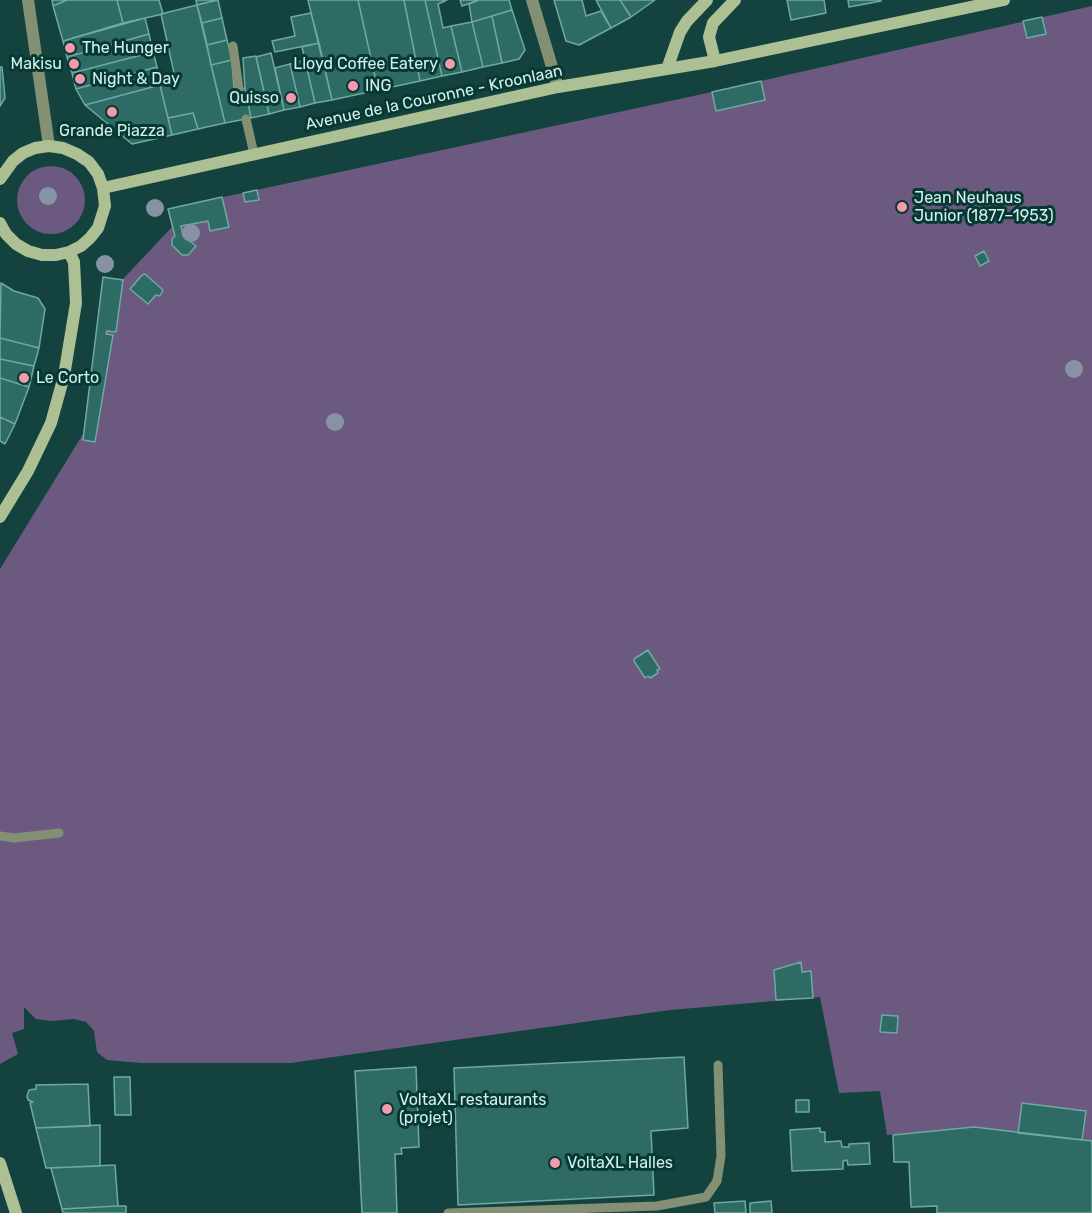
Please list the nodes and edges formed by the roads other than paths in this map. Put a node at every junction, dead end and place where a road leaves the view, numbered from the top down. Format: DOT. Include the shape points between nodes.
graph roads {
  1 [pos="28,0"];
  2 [pos="532,0"];
  3 [pos="707,0"];
  4 [pos="735,0"];
  5 [pos="1004,0"];
  6 [pos="233,46"];
  7 [pos="715,62"];
  8 [pos="667,69"];
  9 [pos="558,87"];
  10 [pos="239,89"];
  11 [pos="246,119"];
  12 [pos="49,146"];
  13 [pos="254,154"];
  14 [pos="0,179"];
  15 [pos="103,188"];
  16 [pos="0,223"];
  17 [pos="69,252"];
  18 [pos="0,517"];
  19 [pos="59,833"];
  20 [pos="0,836"];
  21 [pos="718,1065"];
  22 [pos="0,1163"];
  23 [pos="16,1213"];
  24 [pos="448,1213"];
  1 -- 12 [label="street"];
  2 -- 9 [label="street"];
  3 -- 8 [label="street" via="680,32"];
  4 -- 7 [label="street" via="712,23 709,37"];
  5 -- 7 [label="street, Avenue de la Couronne - Kroonlaan"];
  6 -- 10 [label="lane"];
  7 -- 8 [label="street, Avenue de la Couronne - Kroonlaan"];
  8 -- 9 [label="street, Avenue de la Couronne - Kroonlaan"];
  9 -- 13 [label="street, Avenue de la Couronne - Kroonlaan"];
  11 -- 13 [label="lane"];
  12 -- 14 [label="street" via="23,153"];
  12 -- 15 [label="street" via="77,153 89,162"];
  13 -- 15 [label="street, Avenue de la Couronne - Kroonlaan"];
  15 -- 17 [label="street" via="105,206 98,228"];
  16 -- 17 [label="street" via="11,239 28,251 42,255"];
  17 -- 18 [label="street" via="74,262 76,303 64,376 51,423"];
  19 -- 20 [label="lane"];
  21 -- 24 [label="lane" via="721,1156 717,1181 706,1197 657,1206"];
  22 -- 23 [label="street"];
}
